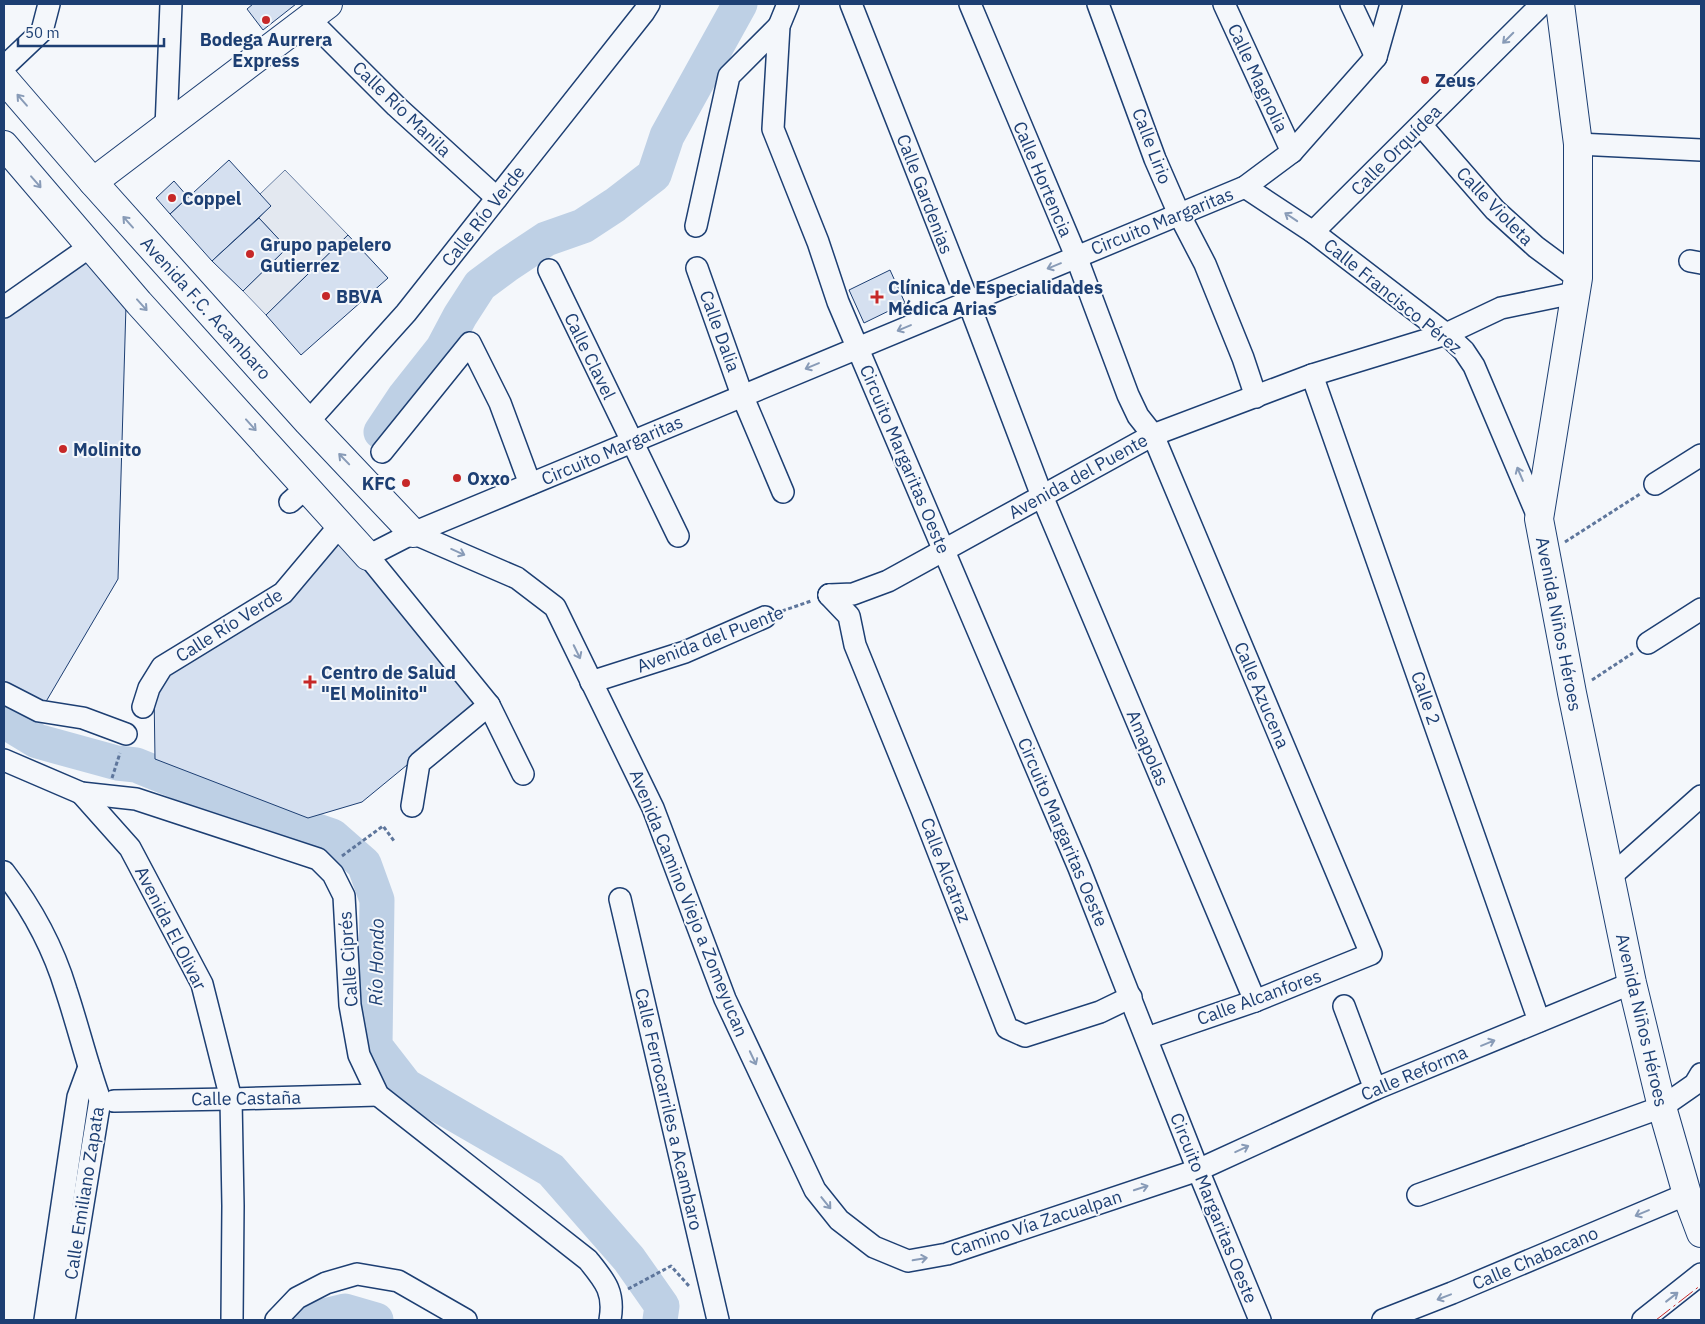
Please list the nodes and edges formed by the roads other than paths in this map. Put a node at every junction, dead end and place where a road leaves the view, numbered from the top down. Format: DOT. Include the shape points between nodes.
graph roads {
  1 [pos="49,4"];
  2 [pos="171,4"];
  3 [pos="649,4"];
  4 [pos="788,4"];
  5 [pos="851,4"];
  6 [pos="970,4"];
  7 [pos="1098,4"];
  8 [pos="1224,4"];
  9 [pos="1351,4"];
  10 [pos="1391,4"];
  11 [pos="1542,4"];
  12 [pos="1560,4"];
  13 [pos="318,11"];
  14 [pos="779,26"];
  15 [pos="1376,57"];
  16 [pos="4,67"];
  17 [pos="4,79"];
  18 [pos="1421,125"];
  19 [pos="166,128"];
  20 [pos="1578,144"];
  21 [pos="4,145"];
  22 [pos="1701,150"];
  23 [pos="1292,152"];
  24 [pos="93,182"];
  25 [pos="1245,187"];
  26 [pos="497,198"];
  27 [pos="1179,214"];
  28 [pos="696,226"];
  29 [pos="1313,232"];
  30 [pos="91,246"];
  31 [pos="1076,256"];
  32 [pos="697,268"];
  33 [pos="549,270"];
  34 [pos="1576,285"];
  35 [pos="968,301"];
  36 [pos="4,307"];
  37 [pos="1446,334"];
  38 [pos="857,347"];
  39 [pos="1312,375"];
  40 [pos="742,395"];
  41 [pos="1256,397"];
  42 [pos="308,422"];
  43 [pos="1153,435"];
  44 [pos="632,441"];
  45 [pos="382,452"];
  46 [pos="1701,455"];
  47 [pos="530,484"];
  48 [pos="1656,484"];
  49 [pos="783,492"];
  50 [pos="1042,496"];
  51 [pos="1539,519"];
  52 [pos="340,524"];
  53 [pos="413,533"];
  54 [pos="678,536"];
  55 [pos="943,549"];
  56 [pos="368,556"];
  57 [pos="829,595"];
  58 [pos="1701,609"];
  59 [pos="764,617"];
  60 [pos="1648,643"];
  61 [pos="591,682"];
  62 [pos="4,693"];
  63 [pos="489,705"];
  64 [pos="143,707"];
  65 [pos="124,741"];
  66 [pos="4,760"];
  67 [pos="523,774"];
  68 [pos="81,793"];
  69 [pos="1701,796"];
  70 [pos="412,806"];
  71 [pos="4,872"];
  72 [pos="1610,877"];
  73 [pos="620,899"];
  74 [pos="1371,954"];
  75 [pos="1632,983"];
  76 [pos="1130,998"];
  77 [pos="1254,1000"];
  78 [pos="1344,1006"];
  79 [pos="1539,1022"];
  80 [pos="1147,1038"];
  81 [pos="89,1067"];
  82 [pos="1701,1074"];
  83 [pos="1374,1089"];
  84 [pos="378,1095"];
  85 [pos="232,1099"];
  86 [pos="114,1100"];
  87 [pos="1662,1107"];
  88 [pos="1198,1170"];
  89 [pos="1687,1194"];
  90 [pos="1418,1195"];
  91 [pos="1701,1233"];
  92 [pos="874,1246"];
  93 [pos="1701,1274"];
  94 [pos="45,1320"];
  95 [pos="64,1320"];
  96 [pos="232,1320"];
  97 [pos="276,1320"];
  98 [pos="466,1320"];
  99 [pos="610,1320"];
  100 [pos="718,1320"];
  101 [pos="1260,1320"];
  102 [pos="1383,1320"];
  103 [pos="1643,1320"];
  1 -- 16 [label="street" via="42,31"];
  2 -- 19 [label="street"];
  3 -- 26 [label="street, Calle Río Verde"];
  4 -- 14 [label="street"];
  5 -- 35 [label="street, Calle Gardenias"];
  6 -- 31 [label="street, Calle Hortencia"];
  7 -- 27 [label="street, Calle Lirio" via="1155,159"];
  8 -- 23 [label="street, Calle Magnolia"];
  9 -- 15 [label="street"];
  10 -- 15 [label="street, Circuito Margaritas"];
  11 -- 18 [label="street, Calle Orquídea, one-way"];
  12 -- 20 [label="main road, Avenida Niños Héroes"];
  13 -- 19 [label="main road"];
  13 -- 26 [label="street, Calle Río Manila" via="396,106"];
  14 -- 28 [label="street" via="729,76"];
  14 -- 38 [label="street" via="773,129"];
  15 -- 23 [label="street, Circuito Margaritas"];
  24 -- 17 [label="main road, Avenida F.C. Acambaro, one-way"];
  18 -- 29 [label="street, Calle Orquídea"];
  18 -- 34 [label="street, Calle Violeta" via="1495,210"];
  19 -- 24 [label="main road"];
  20 -- 22 [label="street"];
  20 -- 34 [label="main road, Avenida Niños Héroes"];
  21 -- 30 [label="main road, one-way"];
  23 -- 25 [label="street, Circuito Margaritas"];
  42 -- 24 [label="main road, Avenida F.C. Acambaro, one-way"];
  25 -- 27 [label="street, Circuito Margaritas"];
  29 -- 25 [label="street, Calle Francisco Pérez, one-way"];
  26 -- 42 [label="street, Calle Río Verde" via="406,313"];
  27 -- 31 [label="street, Circuito Margaritas"];
  27 -- 41 [label="street, Calle Lirio" via="1205,264"];
  29 -- 37 [label="street, Calle Francisco Pérez"];
  30 -- 36 [label="street"];
  30 -- 52 [label="main road, one-way" via="299,495"];
  31 -- 35 [label="street, Circuito Margaritas, one-way"];
  31 -- 43 [label="street, Calle Hortencia" via="1128,394 1138,416"];
  32 -- 40 [label="street, Calle Dalia"];
  33 -- 44 [label="street, Calle Clavel"];
  34 -- 37 [label="street, Avenida del Puente" via="1501,308"];
  34 -- 51 [label="main road, Avenida Niños Héroes"];
  35 -- 38 [label="street, Circuito Margaritas, one-way"];
  35 -- 50 [label="street, Calle Gardenias"];
  37 -- 39 [label="street, Avenida del Puente"];
  51 -- 37 [label="street, Calle Francisco Pérez, one-way" via="1474,366"];
  38 -- 40 [label="street, Circuito Margaritas, one-way"];
  38 -- 55 [label="street, Circuito Margaritas Oeste"];
  39 -- 41 [label="street, Avenida del Puente"];
  39 -- 79 [label="street, Calle 2"];
  40 -- 44 [label="street, Circuito Margaritas"];
  40 -- 49 [label="street, Calle Dalia"];
  41 -- 43 [label="street, Avenida del Puente"];
  53 -- 42 [label="main road, Avenida F.C. Acambaro, one-way"];
  43 -- 50 [label="street, Avenida del Puente"];
  43 -- 74 [label="street, Calle Azucena"];
  44 -- 47 [label="street, Circuito Margaritas"];
  44 -- 54 [label="street, Calle Clavel"];
  45 -- 47 [label="street" via="470,343 500,402"];
  46 -- 48 [label="street"];
  47 -- 53 [label="street, Circuito Margaritas"];
  50 -- 55 [label="street, Avenida del Puente"];
  50 -- 77 [label="street, Amapolas"];
  51 -- 72 [label="main road, Avenida Niños Héroes"];
  52 -- 56 [label="main road"];
  52 -- 64 [label="street, Calle Río Verde" via="284,593 162,667 149,688"];
  53 -- 56 [label="street, Circuito Margaritas"];
  53 -- 61 [label="street, Avenida Camino Viejo a Zomeyucan, one-way" via="517,578 555,607"];
  55 -- 57 [label="street, Avenida del Puente" via="888,581 853,594"];
  55 -- 76 [label="street, Circuito Margaritas Oeste" via="1079,868"];
  56 -- 63 [label="street"];
  57 -- 76 [label="street, Calle Alcatraz" via="849,616 855,645 1007,1028 1025,1036 1100,1012"];
  58 -- 60 [label="street"];
  59 -- 61 [label="street, Avenida del Puente" via="685,652"];
  61 -- 92 [label="street, Avenida Camino Viejo a Zomeyucan, one-way" via="652,808 725,999 815,1190 840,1220"];
  62 -- 65 [label="street" via="40,711 83,718"];
  63 -- 67 [label="street"];
  63 -- 70 [label="street" via="419,762"];
  66 -- 68 [label="street"];
  68 -- 84 [label="street, Calle Ciprés" via="136,799 318,859 333,874 344,896 350,1005 359,1055"];
  68 -- 85 [label="street, Avenida El Olivar" via="130,848 202,984"];
  69 -- 72 [label="street"];
  71 -- 81 [label="street, Calle Emiliano Zapata" via="47,941 66,988"];
  72 -- 75 [label="main road, Avenida Niños Héroes"];
  73 -- 100 [label="street, Calle Ferrocarriles a Acambaro"];
  74 -- 77 [label="street, Calle Alcanfores"];
  75 -- 79 [label="street, Calle Reforma"];
  75 -- 87 [label="main road, Avenida Niños Héroes"];
  76 -- 80 [label="street, Circuito Margaritas Oeste"];
  77 -- 80 [label="street, Calle Alcanfores"];
  78 -- 83 [label="street"];
  83 -- 79 [label="street, Calle Reforma, one-way"];
  80 -- 88 [label="street, Circuito Margaritas Oeste"];
  81 -- 94 [label="street, Calle Emiliano Zapata" via="78,1096"];
  81 -- 95 [label="street, Calle Emiliano Zapata" via="100,1100"];
  82 -- 87 [label="street" via="1695,1084"];
  88 -- 83 [label="street, Calle Reforma, one-way"];
  84 -- 85 [label="street, Calle Castaña"];
  84 -- 99 [label="street, Calle Ciprés" via="588,1260 606,1282 612,1309"];
  85 -- 86 [label="street, Calle Castaña"];
  85 -- 96 [label="street, Avenida El Olivar"];
  87 -- 89 [label="main road, Avenida Niños Héroes"];
  87 -- 90 [label="street"];
  92 -- 88 [label="street, Camino Vía Zacualpan, one-way" via="908,1261 947,1254"];
  88 -- 101 [label="street, Circuito Margaritas Oeste"];
  89 -- 91 [label="main road, Avenida Niños Héroes"];
  89 -- 102 [label="street, Calle Chabacano, one-way"];
  103 -- 93 [label="street, one-way"];
  97 -- 98 [label="street" via="297,1298 326,1282 357,1274 398,1281"];
}
